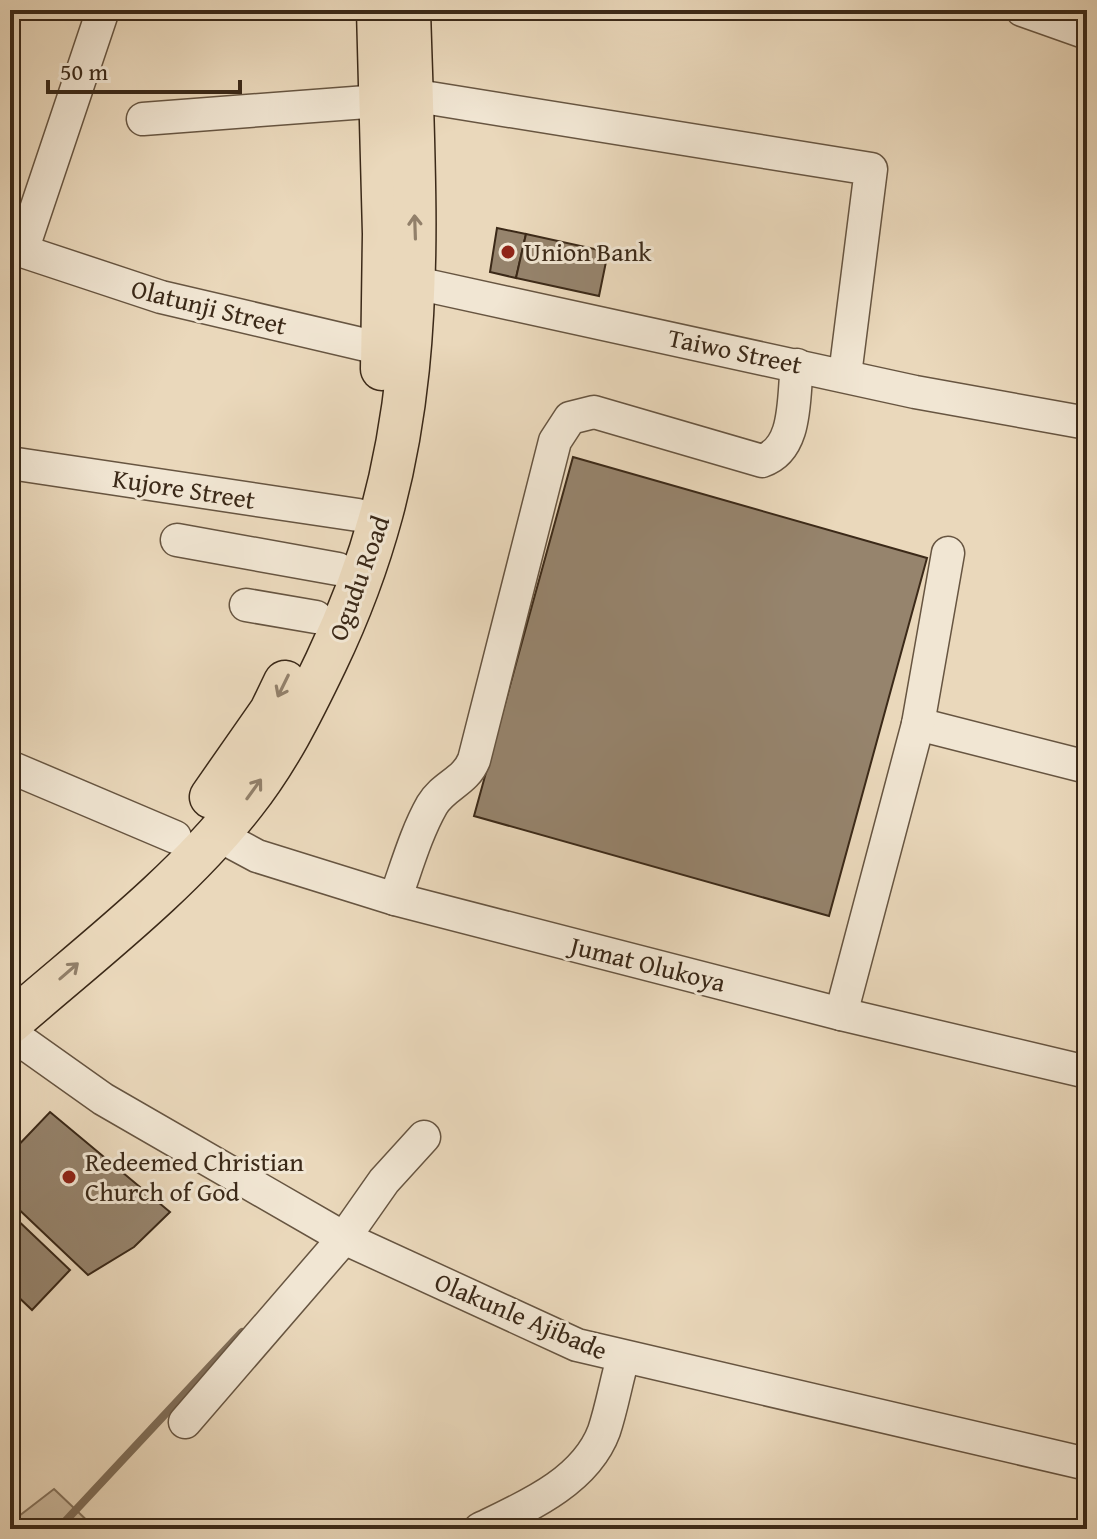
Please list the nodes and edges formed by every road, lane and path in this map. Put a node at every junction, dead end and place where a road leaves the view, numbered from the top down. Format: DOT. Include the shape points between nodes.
graph roads {
  1 [pos="103,10"];
  2 [pos="378,10"];
  3 [pos="409,10"];
  4 [pos="1022,10"];
  5 [pos="1087,33"];
  6 [pos="396,98"];
  7 [pos="143,119"];
  8 [pos="16,249"];
  9 [pos="400,279"];
  10 [pos="398,353"];
  11 [pos="797,365"];
  12 [pos="845,375"];
  13 [pos="1087,423"];
  14 [pos="10,463"];
  15 [pos="358,515"];
  16 [pos="177,540"];
  17 [pos="948,553"];
  18 [pos="338,569"];
  19 [pos="246,605"];
  20 [pos="316,617"];
  21 [pos="918,724"];
  22 [pos="10,767"];
  23 [pos="1087,767"];
  24 [pos="216,834"];
  25 [pos="175,837"];
  26 [pos="395,899"];
  27 [pos="10,984"];
  28 [pos="841,1014"];
  29 [pos="10,1023"];
  30 [pos="10,1033"];
  31 [pos="1087,1072"];
  32 [pos="424,1137"];
  33 [pos="344,1238"];
  34 [pos="623,1358"];
  35 [pos="185,1422"];
  36 [pos="1087,1464"];
  37 [pos="480,1529"];
  1 -- 8 [label="street"];
  2 -- 6 [label="main road, Ogudu Road"];
  3 -- 6 [label="main road, Ogudu Road"];
  4 -- 5 [label="street"];
  6 -- 7 [label="street"];
  6 -- 9 [label="main road, Ogudu Road"];
  6 -- 12 [label="street" via="871,169"];
  8 -- 10 [label="street, Olatunji Street" via="161,297"];
  9 -- 10 [label="main road, Ogudu Road"];
  9 -- 11 [label="street, Taiwo Street"];
  10 -- 15 [label="main road, Ogudu Road" via="378,407"];
  24 -- 10 [label="main road, Ogudu Road, one-way" via="277,757 356,596 393,476"];
  11 -- 12 [label="street, Taiwo Street"];
  11 -- 26 [label="street" via="787,444 762,461 594,412 570,418 555,441 474,760 468,775 442,791 432,805"];
  12 -- 13 [label="street, Taiwo Street"];
  14 -- 15 [label="street, Kujore Street"];
  15 -- 18 [label="main road, Ogudu Road"];
  16 -- 18 [label="street"];
  17 -- 21 [label="street"];
  18 -- 20 [label="main road, Ogudu Road"];
  19 -- 20 [label="street"];
  20 -- 25 [label="main road, Ogudu Road, one-way" via="271,711 213,796"];
  21 -- 23 [label="street"];
  21 -- 28 [label="street"];
  22 -- 25 [label="street"];
  24 -- 26 [label="street, Jumat Olukoya" via="257,856"];
  29 -- 24 [label="main road, Ogudu Road, one-way"];
  25 -- 27 [label="main road, Ogudu Road" via="113,899"];
  26 -- 28 [label="street, Jumat Olukoya"];
  28 -- 31 [label="street, Jumat Olukoya"];
  30 -- 33 [label="street, Olakunle Ajibade" via="103,1099"];
  32 -- 33 [label="street" via="384,1181"];
  33 -- 34 [label="street, Olakunle Ajibade" via="577,1345"];
  33 -- 35 [label="street"];
  34 -- 36 [label="street, Olakunle Ajibade"];
  34 -- 37 [label="street" via="603,1433 586,1461 558,1487"];
}
